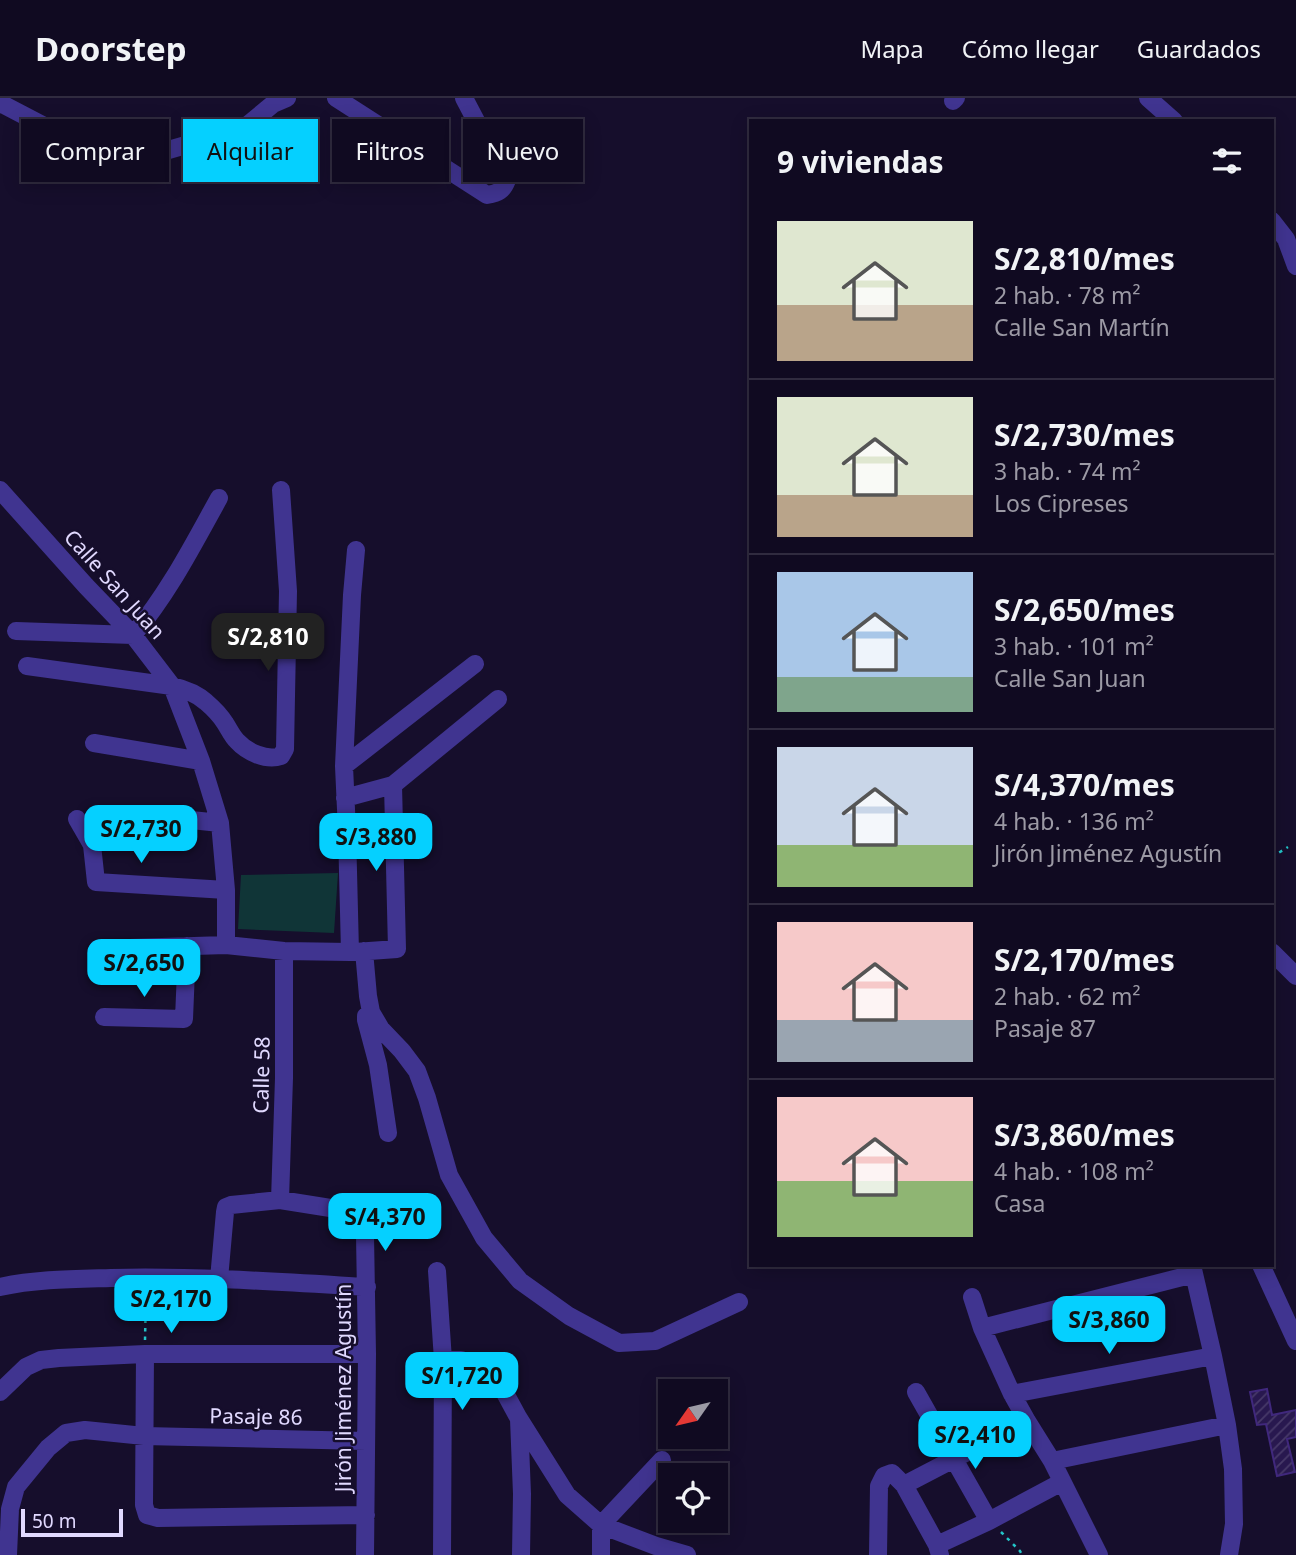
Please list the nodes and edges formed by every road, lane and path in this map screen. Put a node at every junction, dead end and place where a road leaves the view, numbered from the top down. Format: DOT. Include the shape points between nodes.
graph roads {
  1 [pos="287,98"];
  2 [pos="336,98"];
  3 [pos="464,98"];
  4 [pos="1148,98"];
  5 [pos="0,104"];
  6 [pos="1172,119"];
  7 [pos="1274,223"];
  8 [pos="1291,236"];
  9 [pos="1296,266"];
  10 [pos="0,490"];
  11 [pos="281,490"];
  12 [pos="219,498"];
  13 [pos="356,550"];
  14 [pos="16,631"];
  15 [pos="133,635"];
  16 [pos="475,664"];
  17 [pos="27,666"];
  18 [pos="172,686"];
  19 [pos="1277,692"];
  20 [pos="1274,694"];
  21 [pos="498,699"];
  22 [pos="94,743"];
  23 [pos="201,761"];
  24 [pos="344,766"];
  25 [pos="393,785"];
  26 [pos="345,798"];
  27 [pos="133,814"];
  28 [pos="77,819"];
  29 [pos="220,823"];
  30 [pos="1288,847"];
  31 [pos="1274,856"];
  32 [pos="226,890"];
  33 [pos="226,945"];
  34 [pos="187,946"];
  35 [pos="98,949"];
  36 [pos="284,951"];
  37 [pos="357,952"];
  38 [pos="1274,954"];
  39 [pos="1296,976"];
  40 [pos="371,1012"];
  41 [pos="104,1017"];
  42 [pos="388,1133"];
  43 [pos="280,1200"];
  44 [pos="1262,1267"];
  45 [pos="1193,1270"];
  46 [pos="437,1271"];
  47 [pos="147,1277"];
  48 [pos="219,1279"];
  49 [pos="0,1287"];
  50 [pos="367,1287"];
  51 [pos="972,1297"];
  52 [pos="739,1302"];
  53 [pos="982,1328"];
  54 [pos="1296,1341"];
  55 [pos="145,1354"];
  56 [pos="368,1354"];
  57 [pos="1213,1356"];
  58 [pos="443,1360"];
  59 [pos="0,1392"];
  60 [pos="916,1392"];
  61 [pos="1012,1394"];
  62 [pos="519,1417"];
  63 [pos="1027,1421"];
  64 [pos="1227,1425"];
  65 [pos="144,1436"];
  66 [pos="366,1441"];
  67 [pos="955,1459"];
  68 [pos="662,1460"];
  69 [pos="1052,1461"];
  70 [pos="1062,1482"];
  71 [pos="904,1485"];
  72 [pos="366,1515"];
  73 [pos="989,1521"];
  74 [pos="601,1525"];
  75 [pos="938,1550"];
  76 [pos="8,1555"];
  77 [pos="365,1555"];
  78 [pos="442,1555"];
  79 [pos="521,1555"];
  80 [pos="601,1555"];
  81 [pos="687,1555"];
  82 [pos="878,1555"];
  83 [pos="1022,1555"];
  84 [pos="1099,1555"];
  85 [pos="1228,1555"];
  1 -- 5 [label="street" via="231,132 165,151 114,151 71,140"];
  2 -- 3 [label="street" via="487,195 499,192 507,180"];
  4 -- 6 [label="street"];
  7 -- 8 [label="street"];
  8 -- 9 [label="street"];
  10 -- 15 [label="street, Calle San Juan"];
  11 -- 18 [label="street" via="288,605 285,749 281,756 262,756 246,749 205,702 191,691"];
  12 -- 15 [label="street" via="151,614"];
  13 -- 24 [label="street"];
  14 -- 15 [label="street"];
  15 -- 18 [label="street, Calle San Juan"];
  16 -- 24 [label="street"];
  17 -- 18 [label="street"];
  18 -- 23 [label="street, Calle San Juan"];
  19 -- 20 [label="path"];
  21 -- 25 [label="street"];
  22 -- 23 [label="street"];
  23 -- 29 [label="street, Calle San Juan"];
  24 -- 26 [label="street"];
  25 -- 26 [label="street"];
  25 -- 37 [label="street" via="397,949"];
  26 -- 37 [label="street"];
  27 -- 29 [label="street"];
  28 -- 32 [label="street" via="92,845 96,882"];
  29 -- 32 [label="street, Calle San Juan"];
  30 -- 31 [label="path"];
  32 -- 33 [label="street, Calle San Juan"];
  33 -- 34 [label="street"];
  33 -- 36 [label="street"];
  34 -- 35 [label="street"];
  34 -- 41 [label="street" via="184,1019"];
  36 -- 37 [label="street"];
  36 -- 43 [label="street, Calle 58"];
  37 -- 40 [label="street"];
  38 -- 39 [label="street"];
  40 -- 42 [label="street" via="366,1020"];
  40 -- 52 [label="street" via="417,1071 449,1175 484,1238 520,1281 569,1316 620,1343 655,1341"];
  43 -- 48 [label="street, Jirón Jiménez Agustín" via="226,1207"];
  43 -- 50 [label="street, Jirón Jiménez Agustín" via="343,1210 356,1220 365,1235"];
  44 -- 54 [label="street"];
  45 -- 53 [label="street"];
  45 -- 57 [label="street"];
  46 -- 58 [label="street"];
  47 -- 48 [label="street"];
  47 -- 49 [label="street"];
  47 -- 55 [label="path"];
  48 -- 50 [label="street"];
  50 -- 56 [label="street, Jirón Jiménez Agustín"];
  51 -- 53 [label="street"];
  53 -- 61 [label="street"];
  55 -- 56 [label="street"];
  55 -- 59 [label="street" via="41,1360 26,1367"];
  55 -- 65 [label="street"];
  56 -- 66 [label="street, Jirón Jiménez Agustín"];
  57 -- 61 [label="street"];
  57 -- 64 [label="street"];
  58 -- 62 [label="street" via="481,1367 499,1382"];
  58 -- 78 [label="street"];
  60 -- 67 [label="street"];
  61 -- 63 [label="street"];
  62 -- 74 [label="street" via="567,1495"];
  62 -- 79 [label="street"];
  63 -- 67 [label="street"];
  63 -- 69 [label="street"];
  64 -- 69 [label="street"];
  64 -- 85 [label="street" via="1234,1524"];
  65 -- 66 [label="street, Pasaje 86"];
  65 -- 72 [label="street" via="147,1515"];
  65 -- 76 [label="street, Pasaje 86" via="85,1430 66,1433 48,1448 16,1487"];
  66 -- 72 [label="street, Jirón Jiménez Agustín"];
  67 -- 71 [label="street"];
  67 -- 73 [label="street"];
  68 -- 74 [label="street"];
  69 -- 70 [label="street"];
  70 -- 73 [label="street"];
  70 -- 84 [label="street"];
  71 -- 75 [label="street"];
  71 -- 82 [label="street" via="892,1473 884,1476 879,1486"];
  72 -- 77 [label="street, Jirón Jiménez Agustín"];
  73 -- 75 [label="street"];
  73 -- 83 [label="path"];
  74 -- 80 [label="street"];
  74 -- 81 [label="street"];
}
